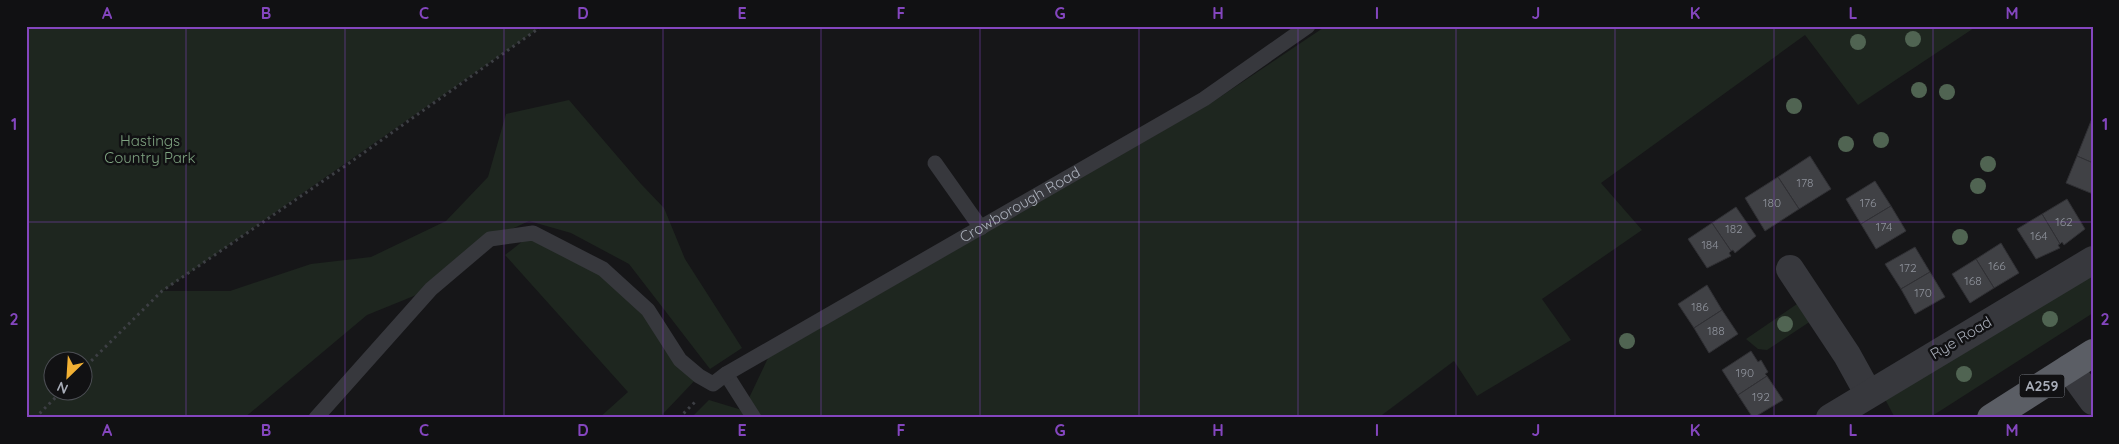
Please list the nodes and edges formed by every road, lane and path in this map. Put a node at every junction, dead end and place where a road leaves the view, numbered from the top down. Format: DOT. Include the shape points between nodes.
graph roads {
  1 [pos="542,26"];
  2 [pos="1308,26"];
  3 [pos="935,163"];
  4 [pos="981,228"];
  5 [pos="2093,260"];
  6 [pos="1790,269"];
  7 [pos="2093,353"];
  8 [pos="92,360"];
  9 [pos="2069,368"];
  10 [pos="726,374"];
  11 [pos="1868,393"];
  12 [pos="2093,401"];
  13 [pos="51,402"];
  14 [pos="35,418"];
  15 [pos="316,418"];
  16 [pos="754,418"];
  17 [pos="1830,418"];
  18 [pos="1991,418"];
  1 -- 8 [label="path" via="162,291"];
  2 -- 4 [label="lane, Crowborough Road" via="1204,99"];
  3 -- 4 [label="lane"];
  4 -- 10 [label="lane, Crowborough Road"];
  5 -- 11 [label="street, Rye Road"];
  6 -- 11 [label="street"];
  7 -- 9 [label="highway, A259"];
  9 -- 12 [label="street"];
  9 -- 18 [label="highway, A259"];
  10 -- 15 [label="lane, Crowborough Road" via="713,384 698,376 680,360 648,310 603,269 533,233 490,239 482,245 431,290"];
  10 -- 16 [label="lane"];
  11 -- 17 [label="street, Rye Road"];
  13 -- 14 [label="path"];
}
